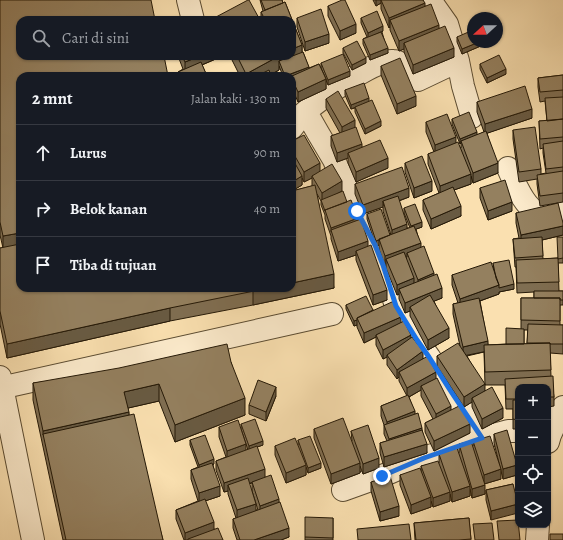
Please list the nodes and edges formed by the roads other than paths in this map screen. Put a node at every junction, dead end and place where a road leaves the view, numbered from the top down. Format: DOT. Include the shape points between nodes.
graph roads {
  1 [pos="188,0"];
  2 [pos="430,0"];
  3 [pos="192,16"];
  4 [pos="458,61"];
  5 [pos="306,112"];
  6 [pos="472,117"];
  7 [pos="296,123"];
  8 [pos="508,168"];
  9 [pos="563,211"];
  10 [pos="332,314"];
  11 [pos="1,384"];
  12 [pos="563,407"];
  13 [pos="515,432"];
  14 [pos="551,434"];
  15 [pos="482,438"];
  16 [pos="343,490"];
  17 [pos="538,528"];
  18 [pos="33,540"];
  19 [pos="537,540"];
  1 -- 3 [label="street"];
  2 -- 4 [label="street" via="447,24"];
  4 -- 5 [label="street" via="418,80 407,72 404,66 394,61 376,64"];
  4 -- 6 [label="street"];
  5 -- 7 [label="street"];
  5 -- 15 [label="street" via="334,160 375,245 396,306"];
  8 -- 9 [label="street" via="522,197 534,211"];
  10 -- 11 [label="street"];
  11 -- 18 [label="street"];
  12 -- 14 [label="street"];
  13 -- 15 [label="street" via="508,431"];
  15 -- 16 [label="street"];
  17 -- 19 [label="street"];
}
